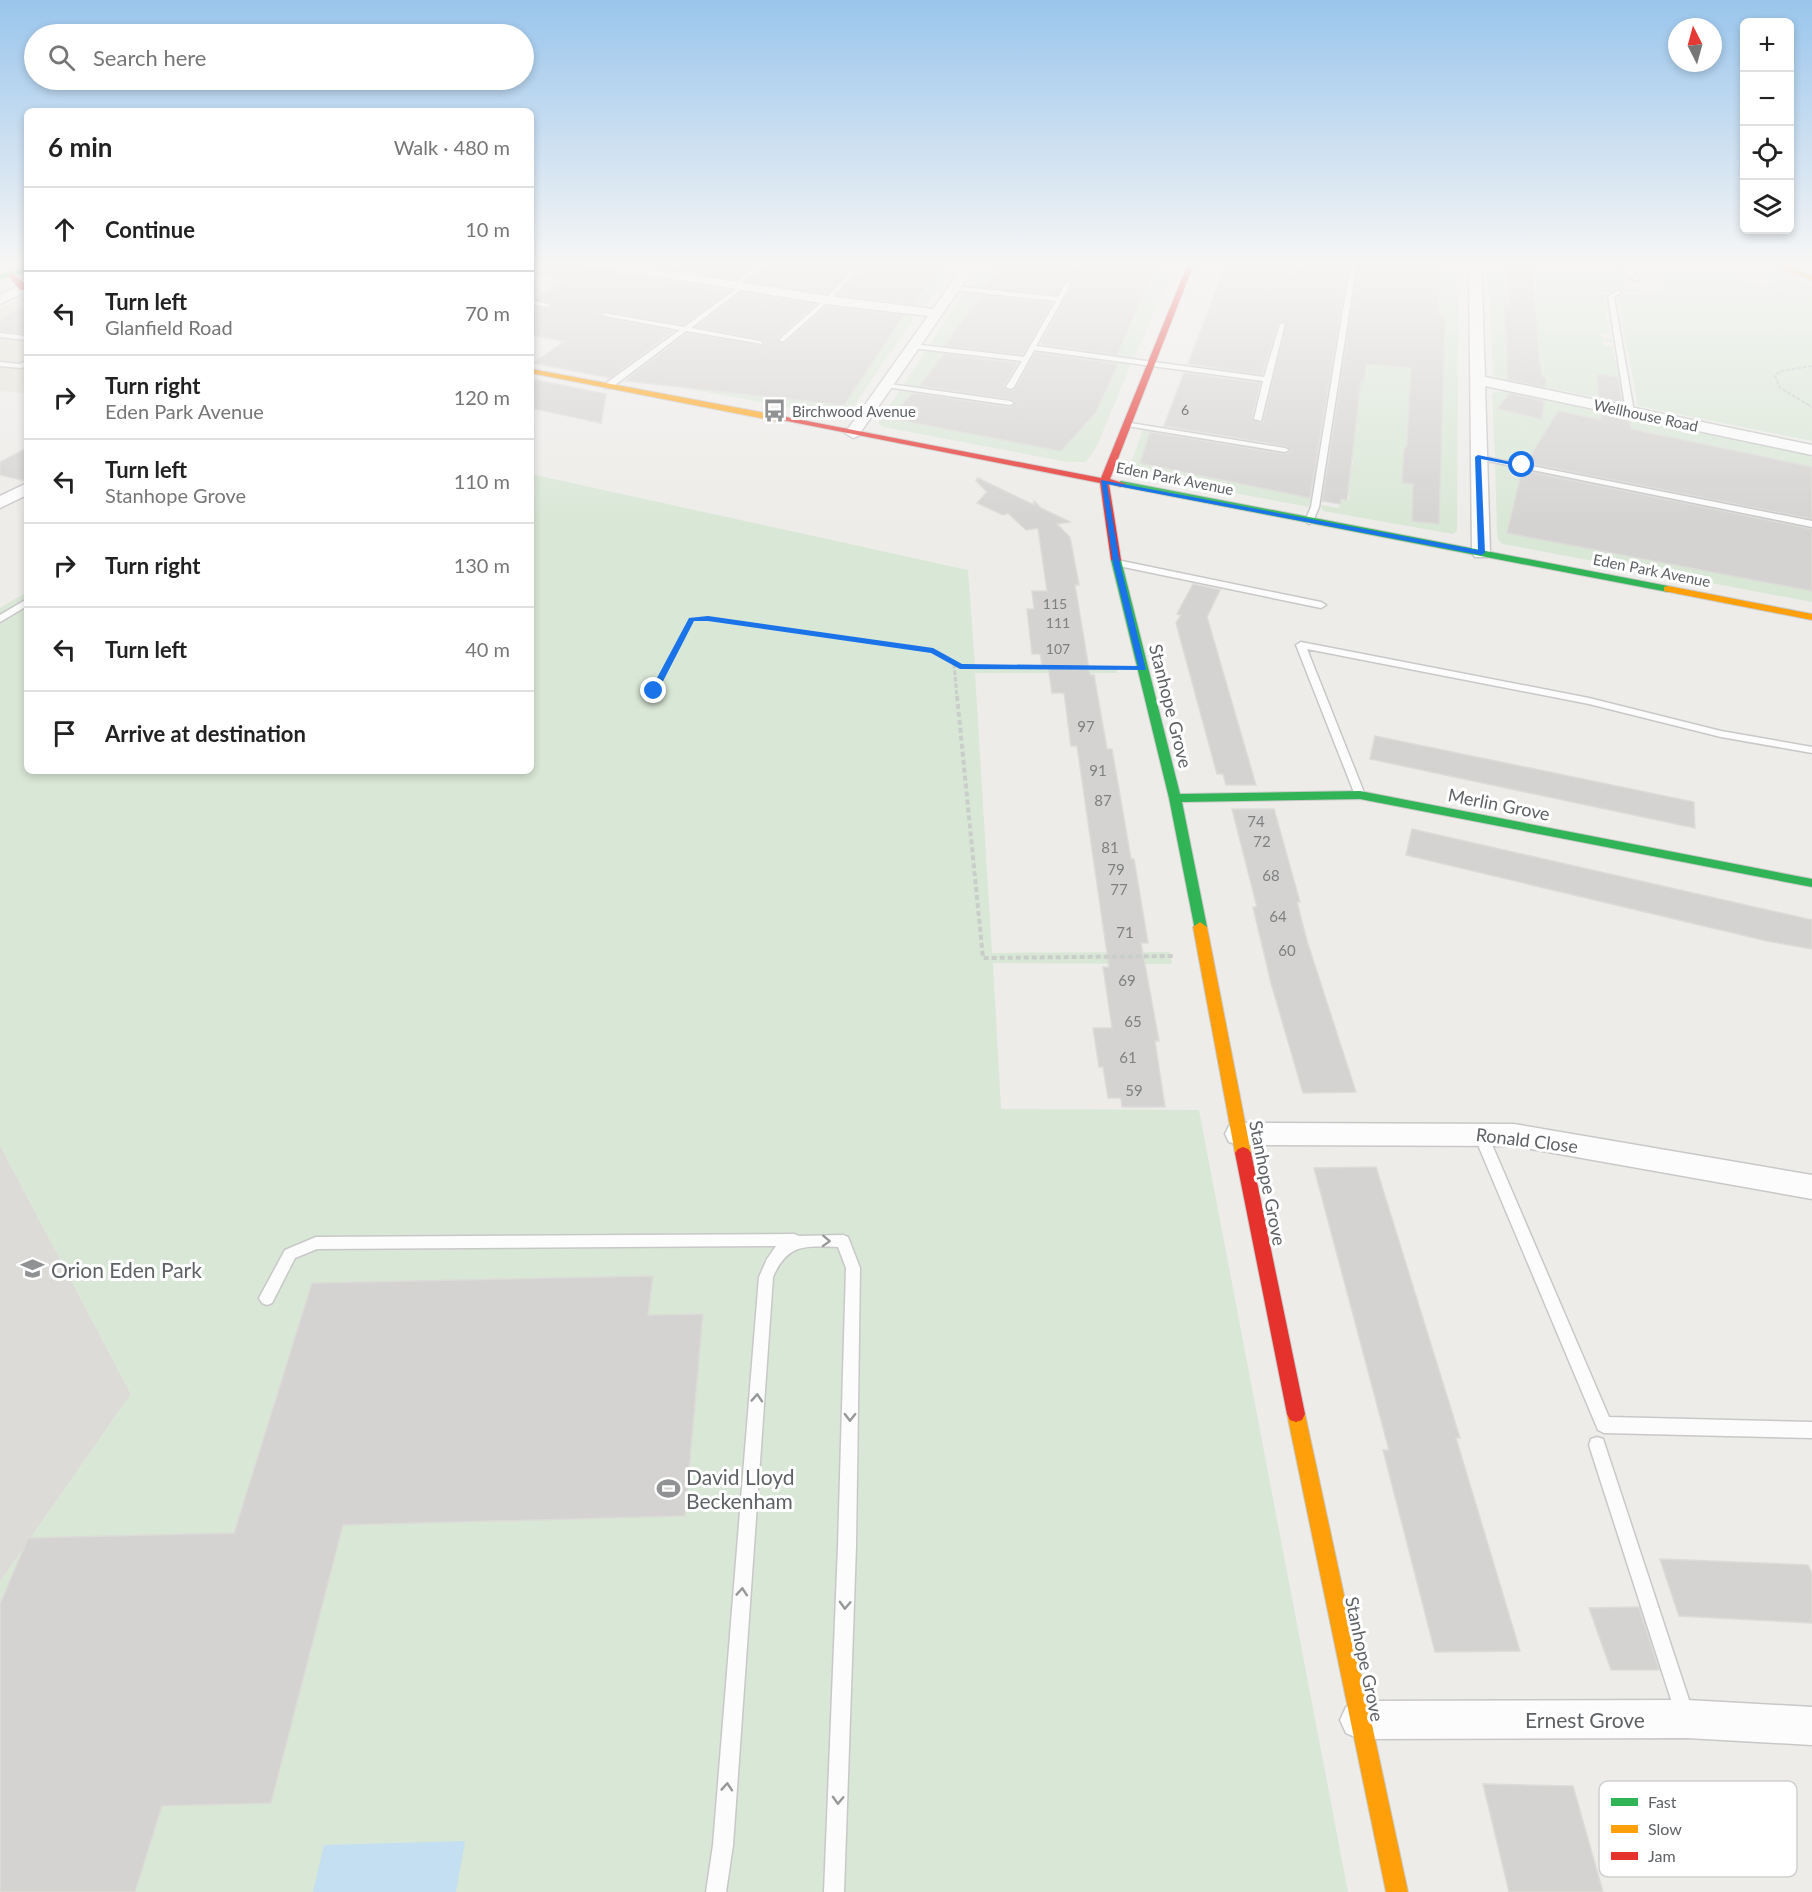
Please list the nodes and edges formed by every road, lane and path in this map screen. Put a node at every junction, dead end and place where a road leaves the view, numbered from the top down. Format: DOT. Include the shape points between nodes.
graph roads {
  1 [pos="656,349"];
  2 [pos="910,349"];
  3 [pos="941,349"];
  4 [pos="1031,349"];
  5 [pos="1042,349"];
  6 [pos="1156,349"];
  7 [pos="1275,349"];
  8 [pos="1340,349"];
  9 [pos="1478,349"];
  10 [pos="1620,349"];
  11 [pos="1026,359"];
  12 [pos="0,364"];
  13 [pos="24,364"];
  14 [pos="1150,364"];
  15 [pos="1812,366"];
  16 [pos="534,372"];
  17 [pos="1267,379"];
  18 [pos="1479,380"];
  19 [pos="886,385"];
  20 [pos="608,386"];
  21 [pos="1010,387"];
  22 [pos="1010,404"];
  23 [pos="1812,407"];
  24 [pos="1630,412"];
  25 [pos="1258,419"];
  26 [pos="1127,424"];
  27 [pos="853,433"];
  28 [pos="1285,450"];
  29 [pos="1812,450"];
  30 [pos="1478,457"];
  31 [pos="1104,482"];
  32 [pos="0,486"];
  33 [pos="24,490"];
  34 [pos="0,503"];
  35 [pos="1309,521"];
  36 [pos="1812,524"];
  37 [pos="1481,553"];
  38 [pos="1117,563"];
  39 [pos="24,604"];
  40 [pos="1321,605"];
  41 [pos="1812,618"];
  42 [pos="0,619"];
  43 [pos="954,663"];
  44 [pos="1143,668"];
  45 [pos="654,691"];
  46 [pos="1812,750"];
  47 [pos="1360,795"];
  48 [pos="1175,798"];
  49 [pos="1812,883"];
  50 [pos="1205,956"];
  51 [pos="1480,1133"];
  52 [pos="1239,1134"];
  53 [pos="1812,1187"];
  54 [pos="794,1240"];
  55 [pos="267,1298"];
  56 [pos="1812,1430"];
  57 [pos="1597,1445"];
  58 [pos="1687,1719"];
  59 [pos="1359,1720"];
  60 [pos="1812,1726"];
  61 [pos="716,1892"];
  62 [pos="834,1892"];
  63 [pos="1397,1892"];
  1 -- 20 [label="lane"];
  2 -- 19 [label="street"];
  3 -- 11 [label="lane"];
  4 -- 11 [label="lane"];
  5 -- 14 [label="lane"];
  6 -- 14 [label="street"];
  7 -- 17 [label="lane"];
  8 -- 35 [label="lane" via="1315,507"];
  9 -- 18 [label="street"];
  10 -- 24 [label="lane"];
  11 -- 21 [label="lane"];
  12 -- 13 [label="lane"];
  14 -- 17 [label="lane"];
  14 -- 26 [label="street"];
  15 -- 23 [label="path" via="1781,371 1775,381"];
  16 -- 20 [label="street, Eden Park Avenue"];
  17 -- 25 [label="lane"];
  18 -- 24 [label="street, Wellhouse Road"];
  18 -- 30 [label="street"];
  19 -- 22 [label="lane"];
  19 -- 27 [label="street"];
  20 -- 27 [label="street, Eden Park Avenue"];
  24 -- 29 [label="street, Wellhouse Road"];
  26 -- 28 [label="lane"];
  26 -- 31 [label="street"];
  27 -- 31 [label="street, Eden Park Avenue"];
  30 -- 36 [label="lane"];
  30 -- 37 [label="street"];
  31 -- 35 [label="street, Eden Park Avenue"];
  31 -- 38 [label="street, Stanhope Grove"];
  32 -- 33 [label="street"];
  33 -- 34 [label="street"];
  35 -- 37 [label="street, Eden Park Avenue"];
  37 -- 41 [label="street, Eden Park Avenue"];
  38 -- 40 [label="lane"];
  38 -- 44 [label="street, Stanhope Grove"];
  39 -- 42 [label="lane"];
  43 -- 44 [label="path" via="960,667"];
  43 -- 45 [label="path" via="922,649 708,618 692,619"];
  43 -- 50 [label="path" via="983,958"];
  44 -- 48 [label="street, Stanhope Grove"];
  46 -- 47 [label="lane" via="1721,734 1589,700 1301,645"];
  47 -- 48 [label="street, Merlin Grove"];
  47 -- 49 [label="street, Merlin Grove"];
  48 -- 50 [label="street, Stanhope Grove"];
  50 -- 52 [label="street, Stanhope Grove"];
  51 -- 52 [label="street, Ronald Close"];
  51 -- 53 [label="street, Ronald Close" via="1514,1135"];
  51 -- 56 [label="lane" via="1604,1425"];
  52 -- 59 [label="street, Stanhope Grove"];
  54 -- 55 [label="lane" via="316,1243 290,1254"];
  61 -- 54 [label="lane, one-way" via="723,1845 766,1277 772,1258"];
  54 -- 62 [label="lane, one-way" via="843,1241 853,1268"];
  57 -- 58 [label="lane"];
  58 -- 59 [label="street, Ernest Grove"];
  58 -- 60 [label="street, Ernest Grove"];
  59 -- 63 [label="street, Stanhope Grove"];
}
